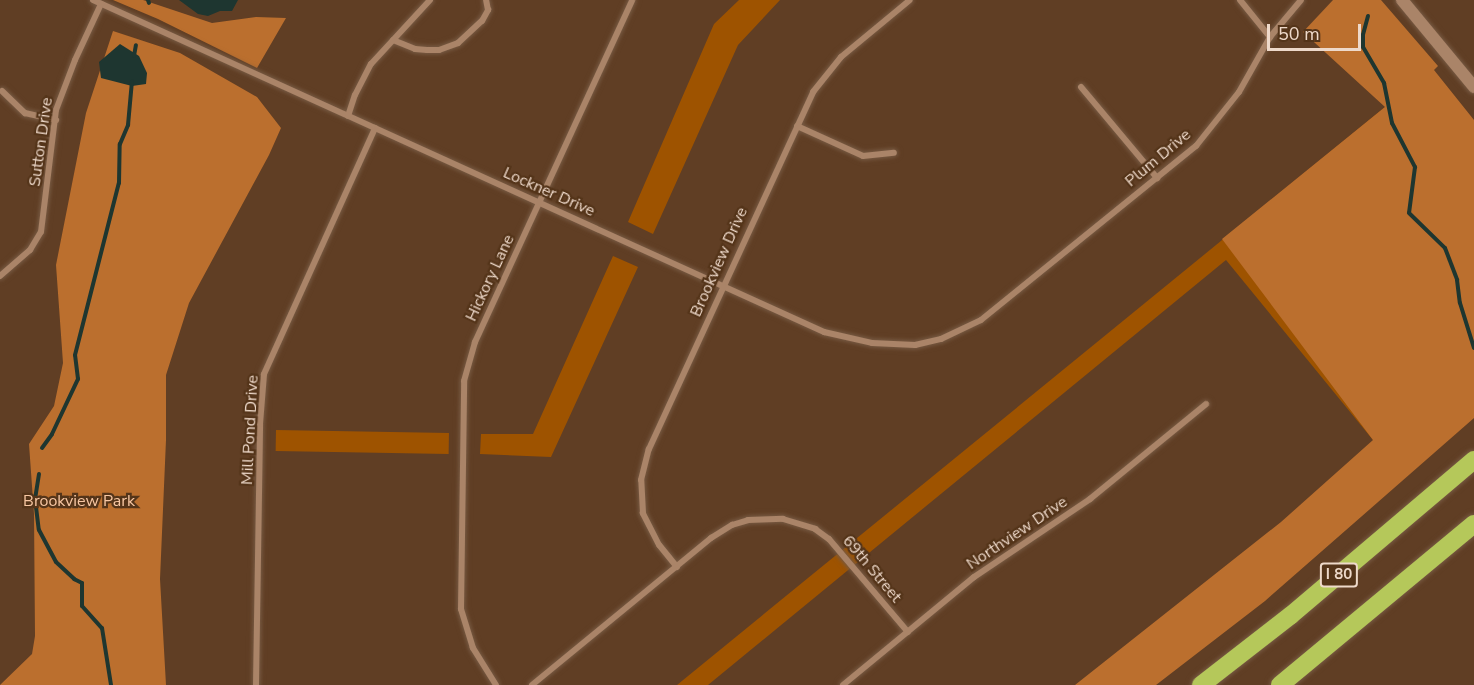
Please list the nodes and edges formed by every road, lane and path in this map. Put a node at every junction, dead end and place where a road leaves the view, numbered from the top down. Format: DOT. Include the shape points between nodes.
graph roads {
  1 [pos="93,0"];
  2 [pos="430,0"];
  3 [pos="486,0"];
  4 [pos="632,0"];
  5 [pos="910,0"];
  6 [pos="1240,0"];
  7 [pos="1300,0"];
  8 [pos="1402,0"];
  9 [pos="101,4"];
  10 [pos="1270,37"];
  11 [pos="393,40"];
  12 [pos="1081,87"];
  13 [pos="1474,87"];
  14 [pos="2,91"];
  15 [pos="348,116"];
  16 [pos="56,120"];
  17 [pos="796,126"];
  18 [pos="375,128"];
  19 [pos="894,153"];
  20 [pos="1157,178"];
  21 [pos="539,202"];
  22 [pos="0,276"];
  23 [pos="722,286"];
  24 [pos="999,306"];
  25 [pos="1206,404"];
  26 [pos="1474,460"];
  27 [pos="1474,524"];
  28 [pos="676,567"];
  29 [pos="908,632"];
  30 [pos="256,685"];
  31 [pos="496,685"];
  32 [pos="532,685"];
  33 [pos="843,685"];
  34 [pos="1201,685"];
  35 [pos="1280,685"];
  1 -- 9 [label="street, Lockner Drive"];
  2 -- 11 [label="street"];
  3 -- 11 [label="street" via="488,10 482,21 458,43 427,50"];
  4 -- 21 [label="street, Hickory Lane"];
  5 -- 17 [label="street, Brookview Drive" via="828,71"];
  6 -- 10 [label="street"];
  7 -- 10 [label="street, Plum Drive"];
  8 -- 13 [label="street"];
  9 -- 15 [label="street, Lockner Drive"];
  9 -- 16 [label="street, Sutton Drive" via="65,83"];
  10 -- 20 [label="street, Plum Drive" via="1215,125"];
  11 -- 15 [label="street" via="371,64"];
  12 -- 20 [label="street"];
  14 -- 16 [label="street" via="25,113"];
  15 -- 18 [label="street, Lockner Drive"];
  16 -- 22 [label="street, Sutton Drive" via="41,232 30,250"];
  17 -- 19 [label="street" via="863,156"];
  17 -- 23 [label="street, Brookview Drive"];
  18 -- 21 [label="street, Lockner Drive"];
  18 -- 30 [label="street, Mill Pond Drive" via="264,374"];
  20 -- 24 [label="street, Plum Drive"];
  21 -- 23 [label="street, Lockner Drive"];
  21 -- 31 [label="street, Hickory Lane" via="475,342 464,381 460,587 465,628 482,666"];
  23 -- 24 [label="street, Lockner Drive" via="824,332 892,345 940,339 981,320"];
  23 -- 28 [label="street, Brookview Drive" via="649,449 641,480 650,530"];
  25 -- 29 [label="street, Northview Drive" via="1060,522 1006,554"];
  26 -- 34 [label="highway, I 80" via="1290,616"];
  27 -- 35 [label="highway"];
  28 -- 29 [label="street, 69th Street" via="732,525 765,518 783,519 815,530 841,551"];
  28 -- 32 [label="street"];
  29 -- 33 [label="street, Northview Drive"];
}
